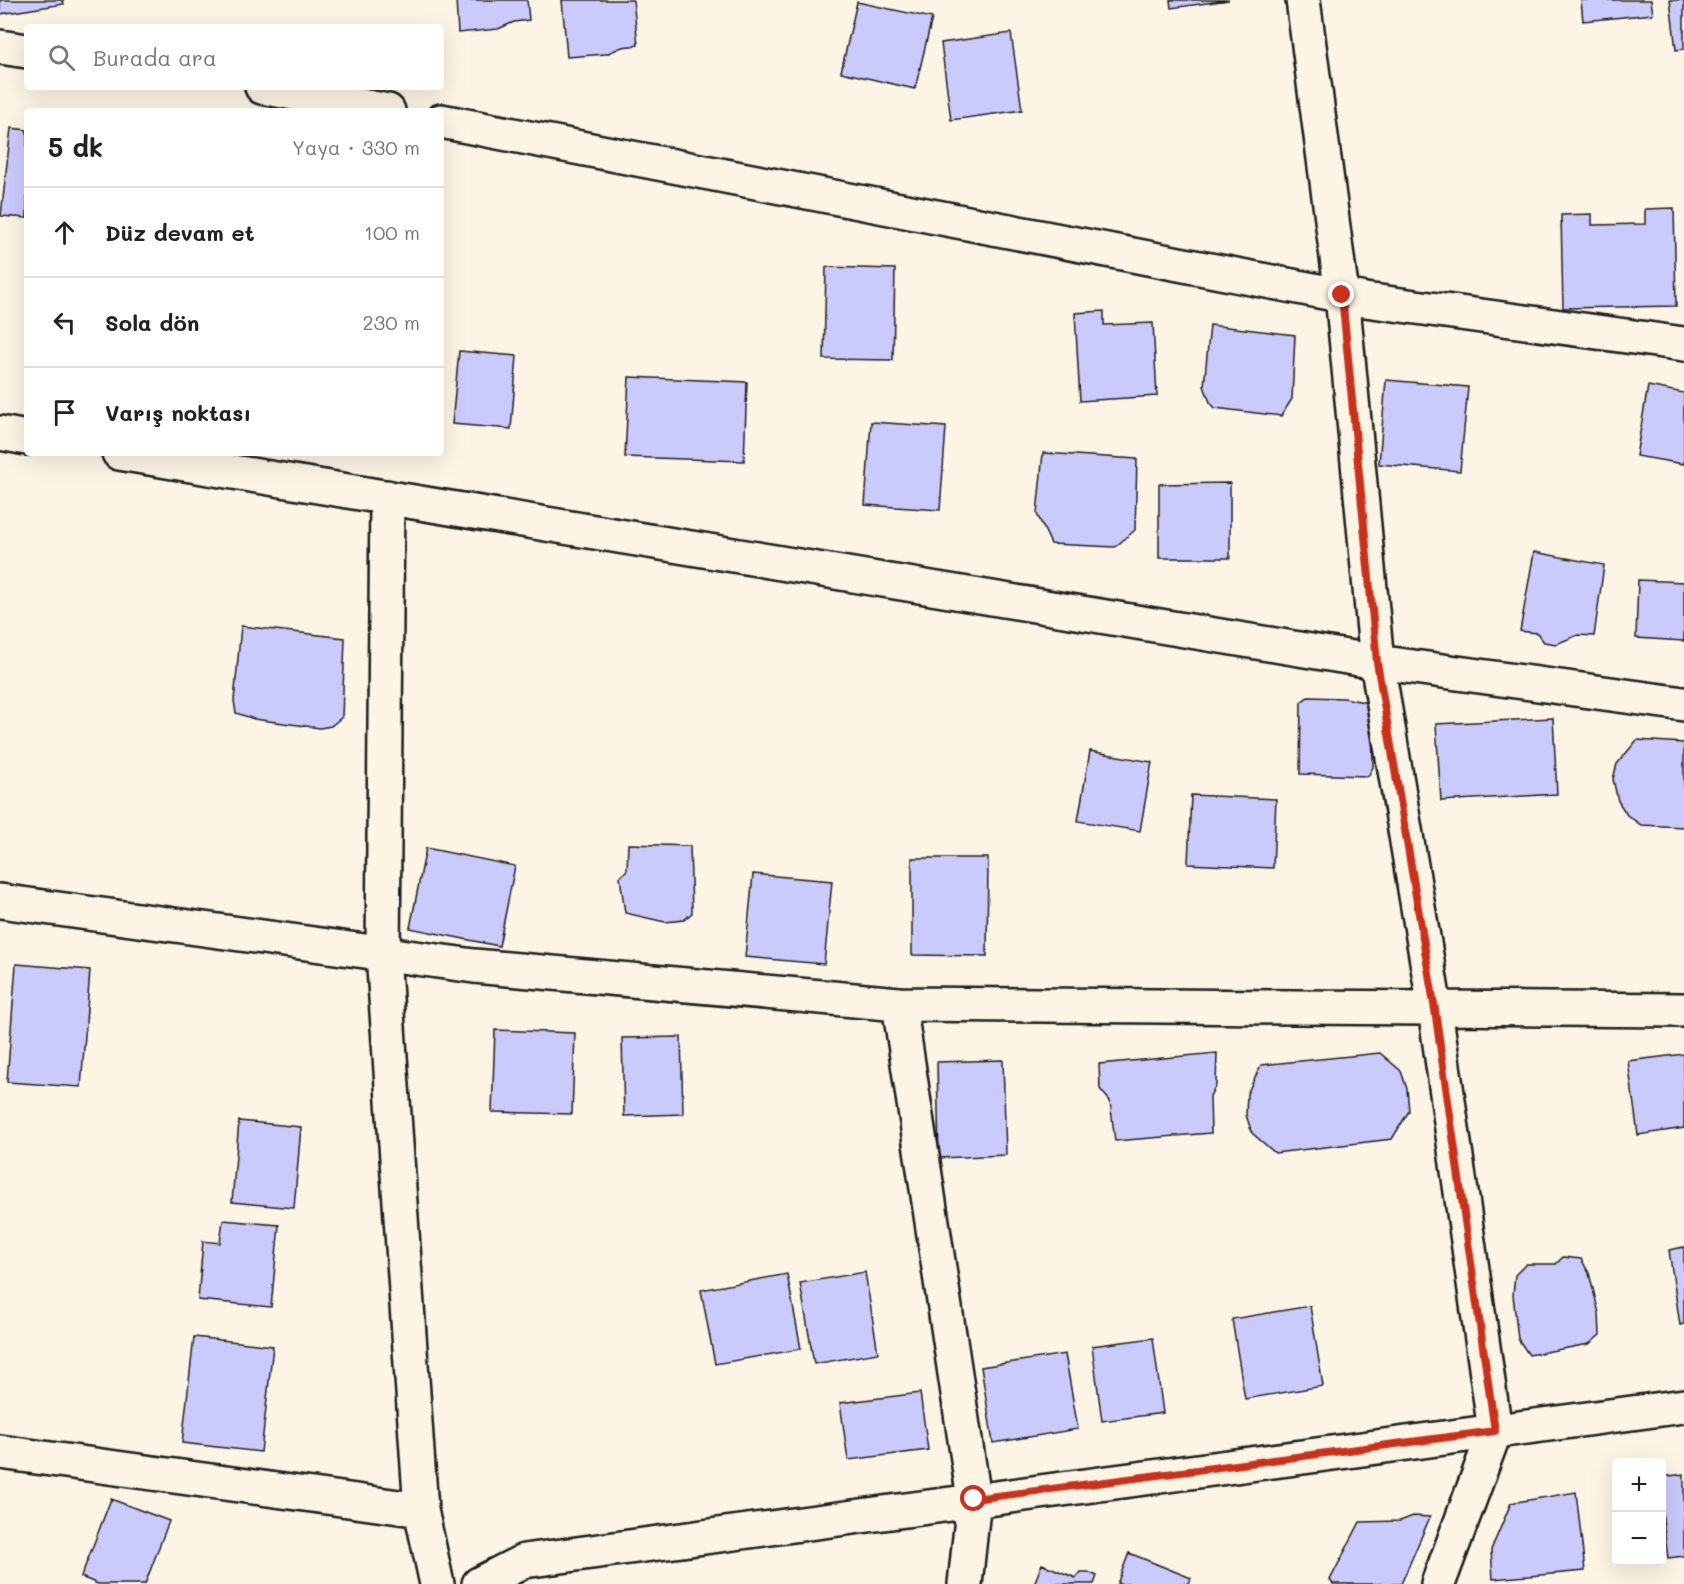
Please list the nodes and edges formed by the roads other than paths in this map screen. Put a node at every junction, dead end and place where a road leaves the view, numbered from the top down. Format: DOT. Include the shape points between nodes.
graph roads {
  1 [pos="1303,0"];
  2 [pos="0,47"];
  3 [pos="24,51"];
  4 [pos="278,90"];
  5 [pos="372,108"];
  6 [pos="444,122"];
  7 [pos="1342,295"];
  8 [pos="1684,344"];
  9 [pos="0,433"];
  10 [pos="24,437"];
  11 [pos="137,456"];
  12 [pos="387,497"];
  13 [pos="1377,662"];
  14 [pos="1684,704"];
  15 [pos="0,901"];
  16 [pos="383,954"];
  17 [pos="899,1004"];
  18 [pos="1435,1010"];
  19 [pos="1684,1010"];
  20 [pos="1684,1406"];
  21 [pos="1495,1431"];
  22 [pos="0,1452"];
  23 [pos="974,1499"];
  24 [pos="421,1510"];
  25 [pos="437,1584"];
  26 [pos="479,1584"];
  27 [pos="965,1584"];
  28 [pos="1438,1584"];
  1 -- 7 [label="street"];
  2 -- 3 [label="street"];
  4 -- 5 [label="street"];
  6 -- 7 [label="street"];
  7 -- 8 [label="street"];
  7 -- 13 [label="street"];
  9 -- 10 [label="street"];
  11 -- 12 [label="street"];
  12 -- 13 [label="street"];
  12 -- 16 [label="street"];
  13 -- 14 [label="street"];
  13 -- 18 [label="street"];
  15 -- 16 [label="street"];
  16 -- 17 [label="street" via="474,966"];
  16 -- 24 [label="street"];
  17 -- 18 [label="street"];
  17 -- 23 [label="street"];
  18 -- 19 [label="street"];
  18 -- 21 [label="street"];
  20 -- 21 [label="street"];
  21 -- 23 [label="street"];
  21 -- 28 [label="street"];
  22 -- 24 [label="street"];
  23 -- 26 [label="street" via="524,1561"];
  23 -- 27 [label="street"];
  24 -- 25 [label="street"];
}
